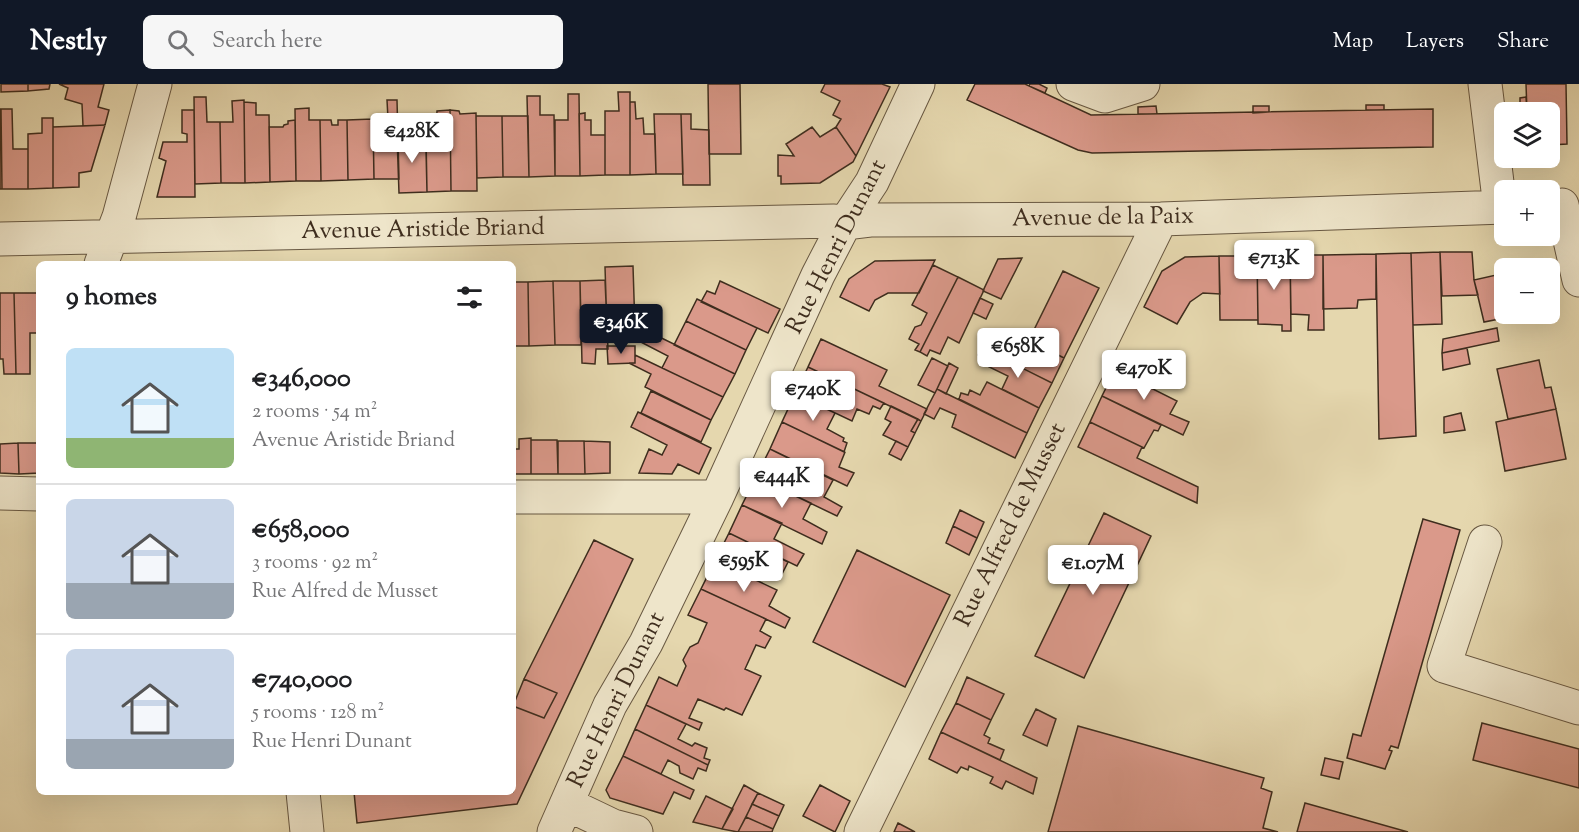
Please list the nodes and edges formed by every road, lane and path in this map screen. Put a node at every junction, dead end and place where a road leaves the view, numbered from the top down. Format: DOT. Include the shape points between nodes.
graph roads {
  1 [pos="155,84"];
  2 [pos="918,84"];
  3 [pos="1073,84"];
  4 [pos="1143,84"];
  5 [pos="1485,84"];
  6 [pos="1498,180"];
  7 [pos="1564,205"];
  8 [pos="1494,207"];
  9 [pos="1161,219"];
  10 [pos="846,223"];
  11 [pos="0,238"];
  12 [pos="107,251"];
  13 [pos="1579,280"];
  14 [pos="0,493"];
  15 [pos="36,494"];
  16 [pos="516,497"];
  17 [pos="717,497"];
  18 [pos="1485,542"];
  19 [pos="1579,708"];
  20 [pos="303,795"];
  21 [pos="560,818"];
  22 [pos="307,832"];
  23 [pos="636,832"];
  24 [pos="861,832"];
  1 -- 12 [label="street"];
  2 -- 10 [label="street, Rue Henri Dunant" via="872,182"];
  3 -- 4 [label="street" via="1105,96"];
  5 -- 6 [label="street"];
  7 -- 13 [label="street"];
  8 -- 9 [label="street, Avenue de la Paix"];
  9 -- 10 [label="street, Avenue de la Paix"];
  9 -- 24 [label="street, Rue Alfred de Musset"];
  10 -- 12 [label="street, Avenue Aristide Briand" via="809,221"];
  10 -- 17 [label="street, Rue Henri Dunant" via="818,275"];
  11 -- 12 [label="street, Avenue Aristide Briand"];
  14 -- 15 [label="street"];
  16 -- 17 [label="street"];
  17 -- 21 [label="street, Rue Henri Dunant" via="646,644 610,705"];
  18 -- 19 [label="street" via="1444,666"];
  20 -- 22 [label="street"];
  21 -- 23 [label="street"];
}
